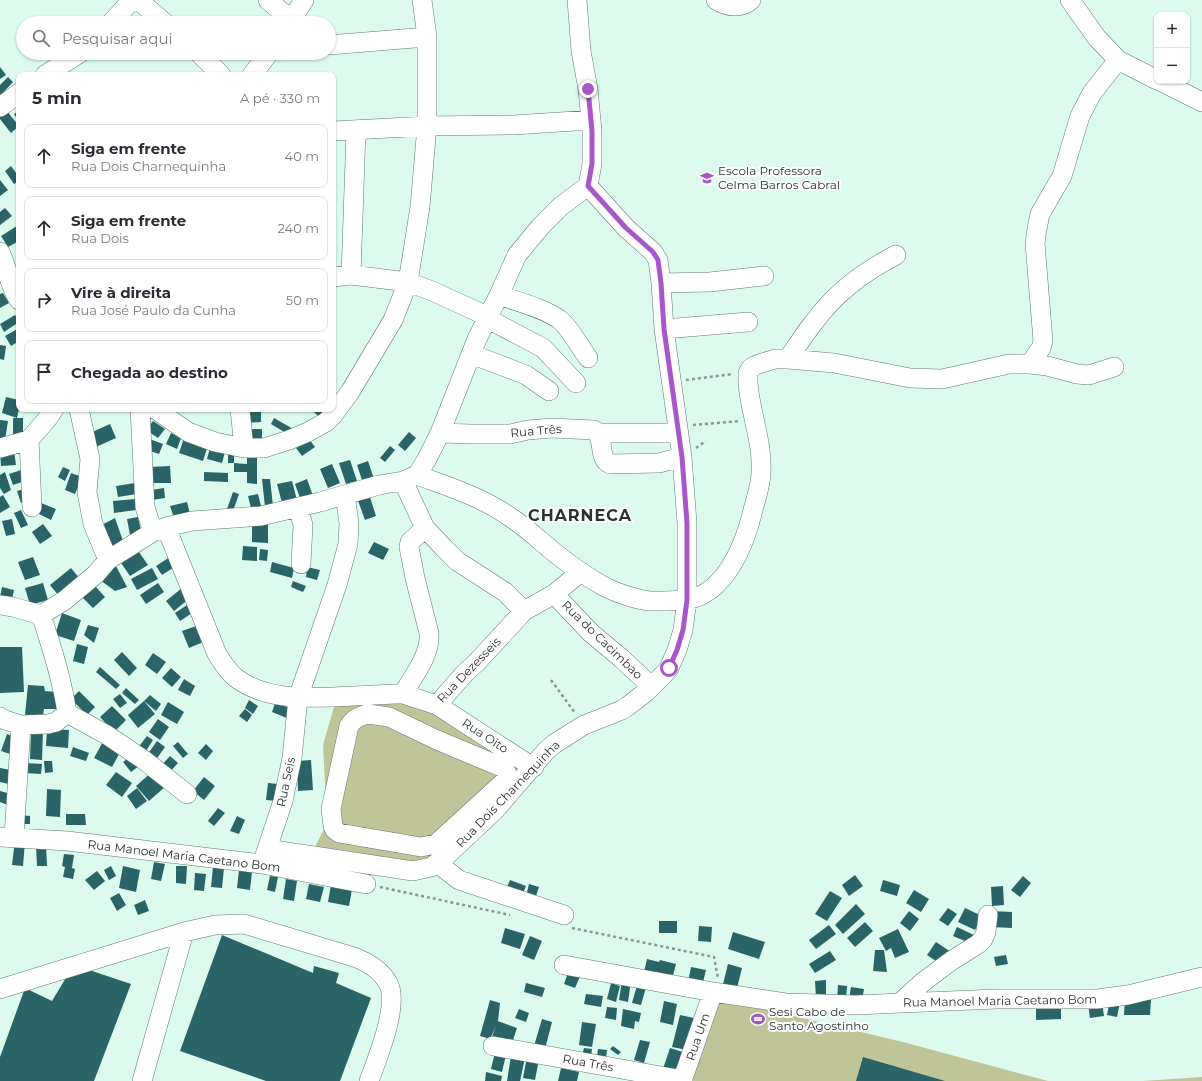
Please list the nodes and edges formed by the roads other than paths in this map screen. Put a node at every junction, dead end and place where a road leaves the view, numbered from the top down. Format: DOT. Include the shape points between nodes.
graph roads {
  1 [pos="268,0"];
  2 [pos="304,0"];
  3 [pos="422,0"];
  4 [pos="577,0"];
  5 [pos="716,0"];
  6 [pos="751,0"];
  7 [pos="1070,0"];
  8 [pos="130,1"];
  9 [pos="117,16"];
  10 [pos="154,16"];
  11 [pos="285,16"];
  12 [pos="293,16"];
  13 [pos="427,37"];
  14 [pos="336,44"];
  15 [pos="69,60"];
  16 [pos="206,60"];
  17 [pos="263,60"];
  18 [pos="1118,60"];
  19 [pos="50,72"];
  20 [pos="218,72"];
  21 [pos="254,72"];
  22 [pos="1154,78"];
  23 [pos="1166,84"];
  24 [pos="16,95"];
  25 [pos="1202,102"];
  26 [pos="0,107"];
  27 [pos="591,120"];
  28 [pos="427,126"];
  29 [pos="356,130"];
  30 [pos="336,131"];
  31 [pos="588,186"];
  32 [pos="896,255"];
  33 [pos="6,259"];
  34 [pos="342,276"];
  35 [pos="764,276"];
  36 [pos="408,282"];
  37 [pos="661,283"];
  38 [pos="16,293"];
  39 [pos="499,295"];
  40 [pos="488,318"];
  41 [pos="748,322"];
  42 [pos="664,329"];
  43 [pos="471,354"];
  44 [pos="588,358"];
  45 [pos="788,359"];
  46 [pos="1030,364"];
  47 [pos="1114,367"];
  48 [pos="576,383"];
  49 [pos="549,390"];
  50 [pos="336,411"];
  51 [pos="52,412"];
  52 [pos="80,412"];
  53 [pos="140,412"];
  54 [pos="159,412"];
  55 [pos="240,412"];
  56 [pos="335,412"];
  57 [pos="678,430"];
  58 [pos="440,433"];
  59 [pos="598,433"];
  60 [pos="29,440"];
  61 [pos="0,448"];
  62 [pos="244,448"];
  63 [pos="682,457"];
  64 [pos="410,478"];
  65 [pos="345,495"];
  66 [pos="32,507"];
  67 [pos="298,507"];
  68 [pos="425,528"];
  69 [pos="159,529"];
  70 [pos="108,560"];
  71 [pos="301,564"];
  72 [pos="581,572"];
  73 [pos="554,594"];
  74 [pos="687,600"];
  75 [pos="0,605"];
  76 [pos="524,612"];
  77 [pos="40,615"];
  78 [pos="651,686"];
  79 [pos="404,694"];
  80 [pos="298,698"];
  81 [pos="437,705"];
  82 [pos="67,713"];
  83 [pos="0,717"];
  84 [pos="21,725"];
  85 [pos="534,767"];
  86 [pos="187,794"];
  87 [pos="339,833"];
  88 [pos="7,837"];
  89 [pos="265,857"];
  90 [pos="326,858"];
  91 [pos="437,863"];
  92 [pos="366,884"];
  93 [pos="564,915"];
  94 [pos="988,915"];
  95 [pos="184,932"];
  96 [pos="564,965"];
  97 [pos="1202,977"];
  98 [pos="0,989"];
  99 [pos="713,992"];
  100 [pos="900,1003"];
  101 [pos="493,1046"];
  102 [pos="142,1081"];
  103 [pos="369,1081"];
  104 [pos="683,1081"];
  1 -- 11 [label="street"];
  2 -- 12 [label="street"];
  3 -- 13 [label="street"];
  4 -- 27 [label="street"];
  5 -- 6 [label="street" via="735,6 743,6"];
  7 -- 18 [label="street" via="1097,38"];
  8 -- 9 [label="street"];
  8 -- 10 [label="street"];
  13 -- 14 [label="street"];
  13 -- 28 [label="street"];
  15 -- 19 [label="street"];
  16 -- 20 [label="street"];
  17 -- 21 [label="street"];
  18 -- 22 [label="street"];
  18 -- 46 [label="street" via="1092,93 1080,116 1062,176 1040,214 1035,243 1043,341"];
  23 -- 25 [label="street"];
  24 -- 26 [label="street"];
  27 -- 28 [label="street" via="514,125"];
  27 -- 31 [label="street" via="592,164"];
  28 -- 29 [label="street"];
  28 -- 36 [label="street" via="420,207"];
  29 -- 30 [label="street"];
  29 -- 34 [label="street"];
  31 -- 37 [label="street, Rua Dois Charnequinha" via="626,228 653,252 658,260"];
  31 -- 39 [label="street" via="561,206 517,255"];
  32 -- 45 [label="street" via="865,272 840,293 816,319"];
  33 -- 38 [label="street" via="8,275"];
  34 -- 36 [label="street"];
  35 -- 37 [label="street" via="710,282"];
  36 -- 40 [label="street"];
  36 -- 50 [label="street" via="393,320"];
  37 -- 42 [label="street, Rua Dois Charnequinha"];
  39 -- 40 [label="street"];
  39 -- 44 [label="street" via="547,312 561,321"];
  40 -- 43 [label="street"];
  40 -- 48 [label="street" via="543,348"];
  41 -- 42 [label="street"];
  42 -- 57 [label="street, Rua Dois Charnequinha"];
  43 -- 49 [label="street" via="526,374"];
  43 -- 58 [label="street"];
  45 -- 46 [label="street" via="834,363 910,378 942,379 1010,364"];
  45 -- 74 [label="street" via="775,359 756,365 748,373 762,460 748,531 742,547 719,582 704,594"];
  46 -- 47 [label="street" via="1089,375"];
  51 -- 60 [label="street"];
  52 -- 70 [label="street" via="90,459 87,492 93,524"];
  53 -- 69 [label="street, Rua Dezesseis" via="145,507"];
  54 -- 62 [label="street" via="188,432 215,442"];
  55 -- 62 [label="street"];
  56 -- 62 [label="street" via="326,422 289,440 264,448"];
  57 -- 59 [label="street, Rua Três"];
  57 -- 63 [label="street, Rua Dois Charnequinha"];
  58 -- 59 [label="street, Rua Três" via="510,434 552,428 594,430"];
  58 -- 64 [label="street" via="427,458"];
  59 -- 63 [label="street" via="604,458 608,463 659,463"];
  60 -- 61 [label="street"];
  60 -- 66 [label="street"];
  63 -- 74 [label="street, Rua Dois Charnequinha" via="687,523"];
  64 -- 65 [label="street"];
  64 -- 68 [label="street"];
  64 -- 72 [label="street" via="466,494 490,505 510,517"];
  65 -- 67 [label="street"];
  65 -- 80 [label="street, Rua Seis" via="349,523 348,544 337,585"];
  67 -- 69 [label="street" via="262,516 192,521"];
  67 -- 71 [label="street" via="303,525"];
  68 -- 76 [label="street" via="457,561 506,592"];
  68 -- 79 [label="street" via="413,538 409,547 429,641 425,656"];
  69 -- 70 [label="street"];
  69 -- 80 [label="street, Rua Dezesseis" via="217,654 226,668 247,685 259,690"];
  70 -- 77 [label="street" via="96,574 65,600"];
  72 -- 73 [label="street, Rua Dezesseis"];
  72 -- 74 [label="street" via="606,587 641,600"];
  73 -- 76 [label="street, Rua Dezesseis"];
  73 -- 78 [label="street, Rua do Cacimbao" via="591,633"];
  74 -- 78 [label="street, Rua Dois Charnequinha" via="683,630 673,660 665,674"];
  75 -- 77 [label="street" via="13,606"];
  76 -- 81 [label="street, Rua Dezesseis"];
  77 -- 82 [label="street" via="56,664"];
  78 -- 85 [label="street, Rua Dois Charnequinha" via="622,710 584,725 554,744"];
  79 -- 80 [label="street, Rua Dezesseis"];
  79 -- 81 [label="street, Rua Dezesseis"];
  80 -- 89 [label="street, Rua Seis" via="292,758 283,801"];
  81 -- 85 [label="street, Rua Oito"];
  82 -- 84 [label="street" via="56,722"];
  82 -- 86 [label="street" via="107,735"];
  83 -- 84 [label="street"];
  84 -- 88 [label="street"];
  85 -- 91 [label="street, Rua Dois Charnequinha" via="495,810"];
  87 -- 87 [label="street" via="333,826 331,809 349,726 359,716 368,714 389,717 506,770 505,781 436,844 421,847"];
  87 -- 90 [label="street"];
  88 -- 89 [label="street, Rua Manoel Maria Caetano Bom"];
  89 -- 90 [label="street, Rua Dois Charnequinha"];
  89 -- 92 [label="street, Rua Manoel Maria Caetano Bom"];
  90 -- 91 [label="street, Rua Dois Charnequinha" via="413,871"];
  91 -- 93 [label="street" via="459,880"];
  94 -- 100 [label="street" via="986,932 978,944 923,982"];
  95 -- 98 [label="street"];
  95 -- 102 [label="street"];
  95 -- 103 [label="street" via="215,925 244,924 363,960 376,969 388,982 392,1007 384,1040"];
  96 -- 99 [label="street, Rua Manoel Maria Caetano Bom"];
  97 -- 100 [label="street, Rua Manoel Maria Caetano Bom" via="1128,995 1097,999 996,999"];
  99 -- 100 [label="street, Rua Manoel Maria Caetano Bom" via="786,1003"];
  99 -- 104 [label="street, Rua Um"];
  101 -- 104 [label="street, Rua Três"];
}
